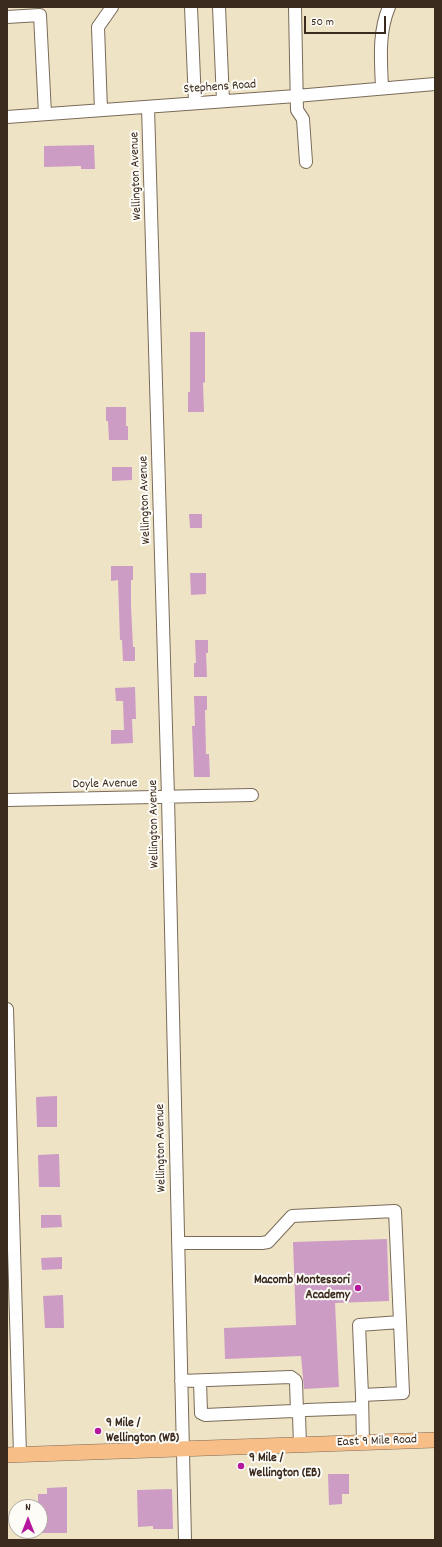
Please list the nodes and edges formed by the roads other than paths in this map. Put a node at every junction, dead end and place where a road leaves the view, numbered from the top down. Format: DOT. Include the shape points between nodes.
graph roads {
  1 [pos="112,7"];
  2 [pos="191,7"];
  3 [pos="219,7"];
  4 [pos="295,7"];
  5 [pos="389,7"];
  6 [pos="7,17"];
  7 [pos="435,84"];
  8 [pos="382,88"];
  9 [pos="296,96"];
  10 [pos="223,101"];
  11 [pos="196,103"];
  12 [pos="148,107"];
  13 [pos="101,110"];
  14 [pos="45,114"];
  15 [pos="7,117"];
  16 [pos="306,162"];
  17 [pos="252,795"];
  18 [pos="168,797"];
  19 [pos="7,800"];
  20 [pos="7,1009"];
  21 [pos="178,1243"];
  22 [pos="400,1322"];
  23 [pos="181,1381"];
  24 [pos="200,1381"];
  25 [pos="362,1395"];
  26 [pos="362,1408"];
  27 [pos="297,1412"];
  28 [pos="435,1440"];
  29 [pos="363,1443"];
  30 [pos="300,1445"];
  31 [pos="182,1450"];
  32 [pos="13,1455"];
  33 [pos="186,1540"];
  1 -- 13 [label="street" via="98,27"];
  2 -- 11 [label="street"];
  3 -- 10 [label="street"];
  4 -- 9 [label="street"];
  5 -- 8 [label="street" via="381,39"];
  6 -- 14 [label="street" via="40,15"];
  7 -- 8 [label="street, Stephens Road"];
  8 -- 9 [label="street, Stephens Road"];
  9 -- 10 [label="street, Stephens Road"];
  9 -- 16 [label="street" via="297,110 304,119"];
  10 -- 11 [label="street, Stephens Road"];
  11 -- 12 [label="street, Stephens Road"];
  12 -- 13 [label="street, Stephens Road"];
  12 -- 18 [label="street, Wellington Avenue"];
  13 -- 14 [label="street, Stephens Road"];
  14 -- 15 [label="street, Stephens Road"];
  17 -- 18 [label="street, Doyle Avenue"];
  18 -- 19 [label="street, Doyle Avenue"];
  18 -- 21 [label="street, Wellington Avenue"];
  20 -- 32 [label="street"];
  21 -- 22 [label="street" via="262,1243 268,1242 292,1216 395,1211"];
  21 -- 23 [label="street, Wellington Avenue"];
  22 -- 25 [label="street" via="359,1325"];
  22 -- 25 [label="street" via="403,1393"];
  23 -- 24 [label="street"];
  23 -- 31 [label="street, Wellington Avenue"];
  24 -- 27 [label="street" via="293,1378 296,1382"];
  24 -- 27 [label="street" via="201,1413 205,1415"];
  25 -- 26 [label="street"];
  26 -- 27 [label="street"];
  26 -- 29 [label="street"];
  27 -- 30 [label="street"];
  28 -- 29 [label="main road, East 9 Mile Road"];
  29 -- 30 [label="main road, East 9 Mile Road"];
  30 -- 31 [label="main road, East 9 Mile Road"];
  31 -- 32 [label="main road, East 9 Mile Road"];
  31 -- 33 [label="street, Wellington Avenue"];
}
